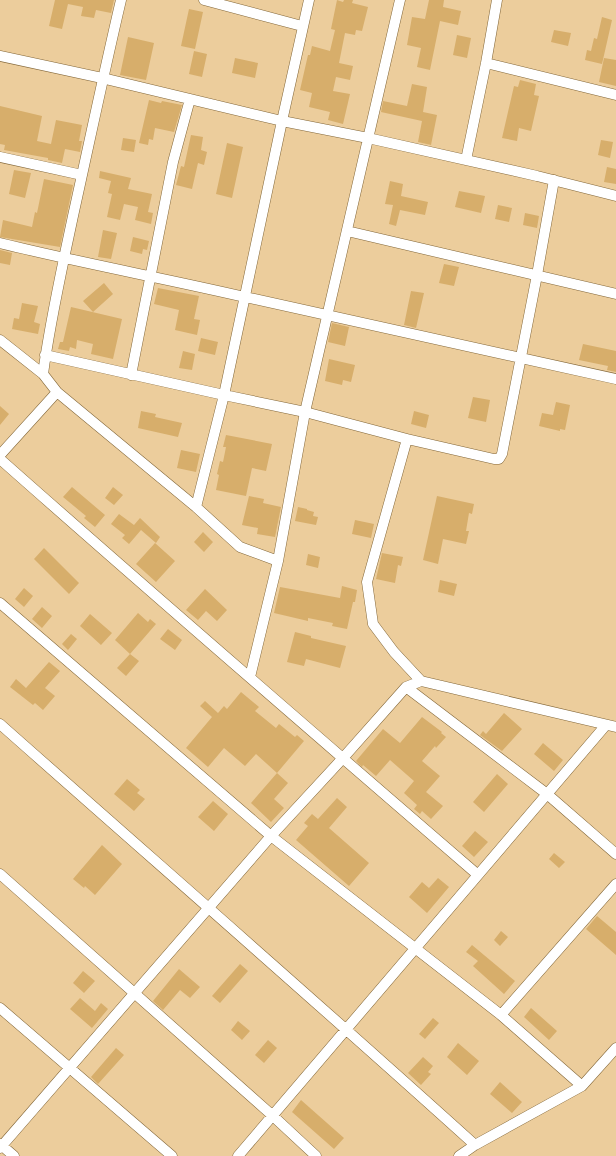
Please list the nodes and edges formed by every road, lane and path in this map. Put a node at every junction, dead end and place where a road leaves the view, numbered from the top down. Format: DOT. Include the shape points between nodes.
graph roads {
  1 [pos="121,0"];
  2 [pos="204,0"];
  3 [pos="309,0"];
  4 [pos="400,0"];
  5 [pos="496,0"];
  6 [pos="302,26"];
  7 [pos="0,56"];
  8 [pos="486,63"];
  9 [pos="102,78"];
  10 [pos="616,95"];
  11 [pos="190,99"];
  12 [pos="282,121"];
  13 [pos="368,138"];
  14 [pos="0,157"];
  15 [pos="466,160"];
  16 [pos="82,175"];
  17 [pos="554,180"];
  18 [pos="616,196"];
  19 [pos="347,231"];
  20 [pos="0,243"];
  21 [pos="64,258"];
  22 [pos="537,275"];
  23 [pos="151,277"];
  24 [pos="616,294"];
  25 [pos="244,297"];
  26 [pos="326,316"];
  27 [pos="0,340"];
  28 [pos="45,355"];
  29 [pos="521,358"];
  30 [pos="43,374"];
  31 [pos="132,374"];
  32 [pos="616,380"];
  33 [pos="57,392"];
  34 [pos="224,395"];
  35 [pos="305,412"];
  36 [pos="407,439"];
  37 [pos="0,455"];
  38 [pos="0,459"];
  39 [pos="196,507"];
  40 [pos="278,560"];
  41 [pos="0,603"];
  42 [pos="250,677"];
  43 [pos="421,681"];
  44 [pos="406,687"];
  45 [pos="0,724"];
  46 [pos="611,726"];
  47 [pos="343,758"];
  48 [pos="547,794"];
  49 [pos="271,836"];
  50 [pos="616,854"];
  51 [pos="0,874"];
  52 [pos="478,875"];
  53 [pos="616,884"];
  54 [pos="208,908"];
  55 [pos="415,949"];
  56 [pos="134,992"];
  57 [pos="0,1008"];
  58 [pos="501,1015"];
  59 [pos="347,1029"];
  60 [pos="616,1048"];
  61 [pos="70,1068"];
  62 [pos="582,1086"];
  63 [pos="273,1116"];
  64 [pos="475,1145"];
  65 [pos="1,1146"];
  66 [pos="14,1156"];
  67 [pos="172,1156"];
  68 [pos="238,1156"];
  69 [pos="316,1156"];
  70 [pos="459,1156"];
  1 -- 9 [label="street"];
  2 -- 6 [label="street"];
  3 -- 6 [label="street"];
  4 -- 13 [label="street"];
  5 -- 8 [label="street"];
  6 -- 12 [label="street"];
  7 -- 9 [label="street"];
  8 -- 10 [label="street"];
  8 -- 15 [label="street"];
  9 -- 11 [label="street"];
  9 -- 16 [label="street"];
  11 -- 12 [label="street"];
  11 -- 23 [label="street" via="174,162"];
  12 -- 13 [label="street"];
  12 -- 25 [label="street"];
  13 -- 15 [label="street"];
  13 -- 19 [label="street"];
  14 -- 16 [label="street"];
  15 -- 17 [label="street"];
  16 -- 21 [label="street"];
  17 -- 18 [label="street"];
  17 -- 22 [label="street"];
  19 -- 22 [label="street"];
  19 -- 26 [label="street"];
  20 -- 21 [label="street"];
  21 -- 23 [label="street"];
  21 -- 28 [label="street"];
  22 -- 24 [label="street"];
  22 -- 29 [label="street"];
  23 -- 25 [label="street"];
  23 -- 31 [label="street"];
  25 -- 26 [label="street"];
  25 -- 34 [label="street"];
  26 -- 29 [label="street"];
  26 -- 35 [label="street"];
  27 -- 30 [label="street"];
  28 -- 30 [label="street"];
  28 -- 31 [label="street"];
  29 -- 32 [label="street"];
  29 -- 36 [label="street" via="502,454 499,458"];
  30 -- 33 [label="street"];
  31 -- 34 [label="street"];
  33 -- 37 [label="street"];
  33 -- 39 [label="street"];
  34 -- 35 [label="street"];
  34 -- 39 [label="street"];
  35 -- 36 [label="street"];
  35 -- 40 [label="street"];
  36 -- 43 [label="street" via="367,582 373,624"];
  38 -- 42 [label="street"];
  39 -- 40 [label="street" via="240,547"];
  40 -- 42 [label="street"];
  41 -- 49 [label="street"];
  42 -- 47 [label="street"];
  43 -- 44 [label="street"];
  43 -- 46 [label="street"];
  44 -- 47 [label="street"];
  44 -- 48 [label="street"];
  45 -- 54 [label="street"];
  46 -- 48 [label="street"];
  47 -- 49 [label="street"];
  47 -- 52 [label="street"];
  48 -- 50 [label="street"];
  48 -- 52 [label="street"];
  49 -- 54 [label="street"];
  49 -- 55 [label="street"];
  51 -- 56 [label="street"];
  52 -- 55 [label="street"];
  53 -- 58 [label="street"];
  54 -- 56 [label="street"];
  54 -- 59 [label="street"];
  55 -- 58 [label="street"];
  55 -- 59 [label="street"];
  56 -- 61 [label="street"];
  56 -- 63 [label="street"];
  57 -- 61 [label="street"];
  58 -- 62 [label="street"];
  59 -- 63 [label="street"];
  59 -- 64 [label="street"];
  60 -- 62 [label="street"];
  61 -- 65 [label="street"];
  61 -- 67 [label="street"];
  62 -- 64 [label="street"];
  63 -- 68 [label="street"];
  63 -- 69 [label="street"];
  64 -- 70 [label="street"];
  65 -- 66 [label="street"];
}
